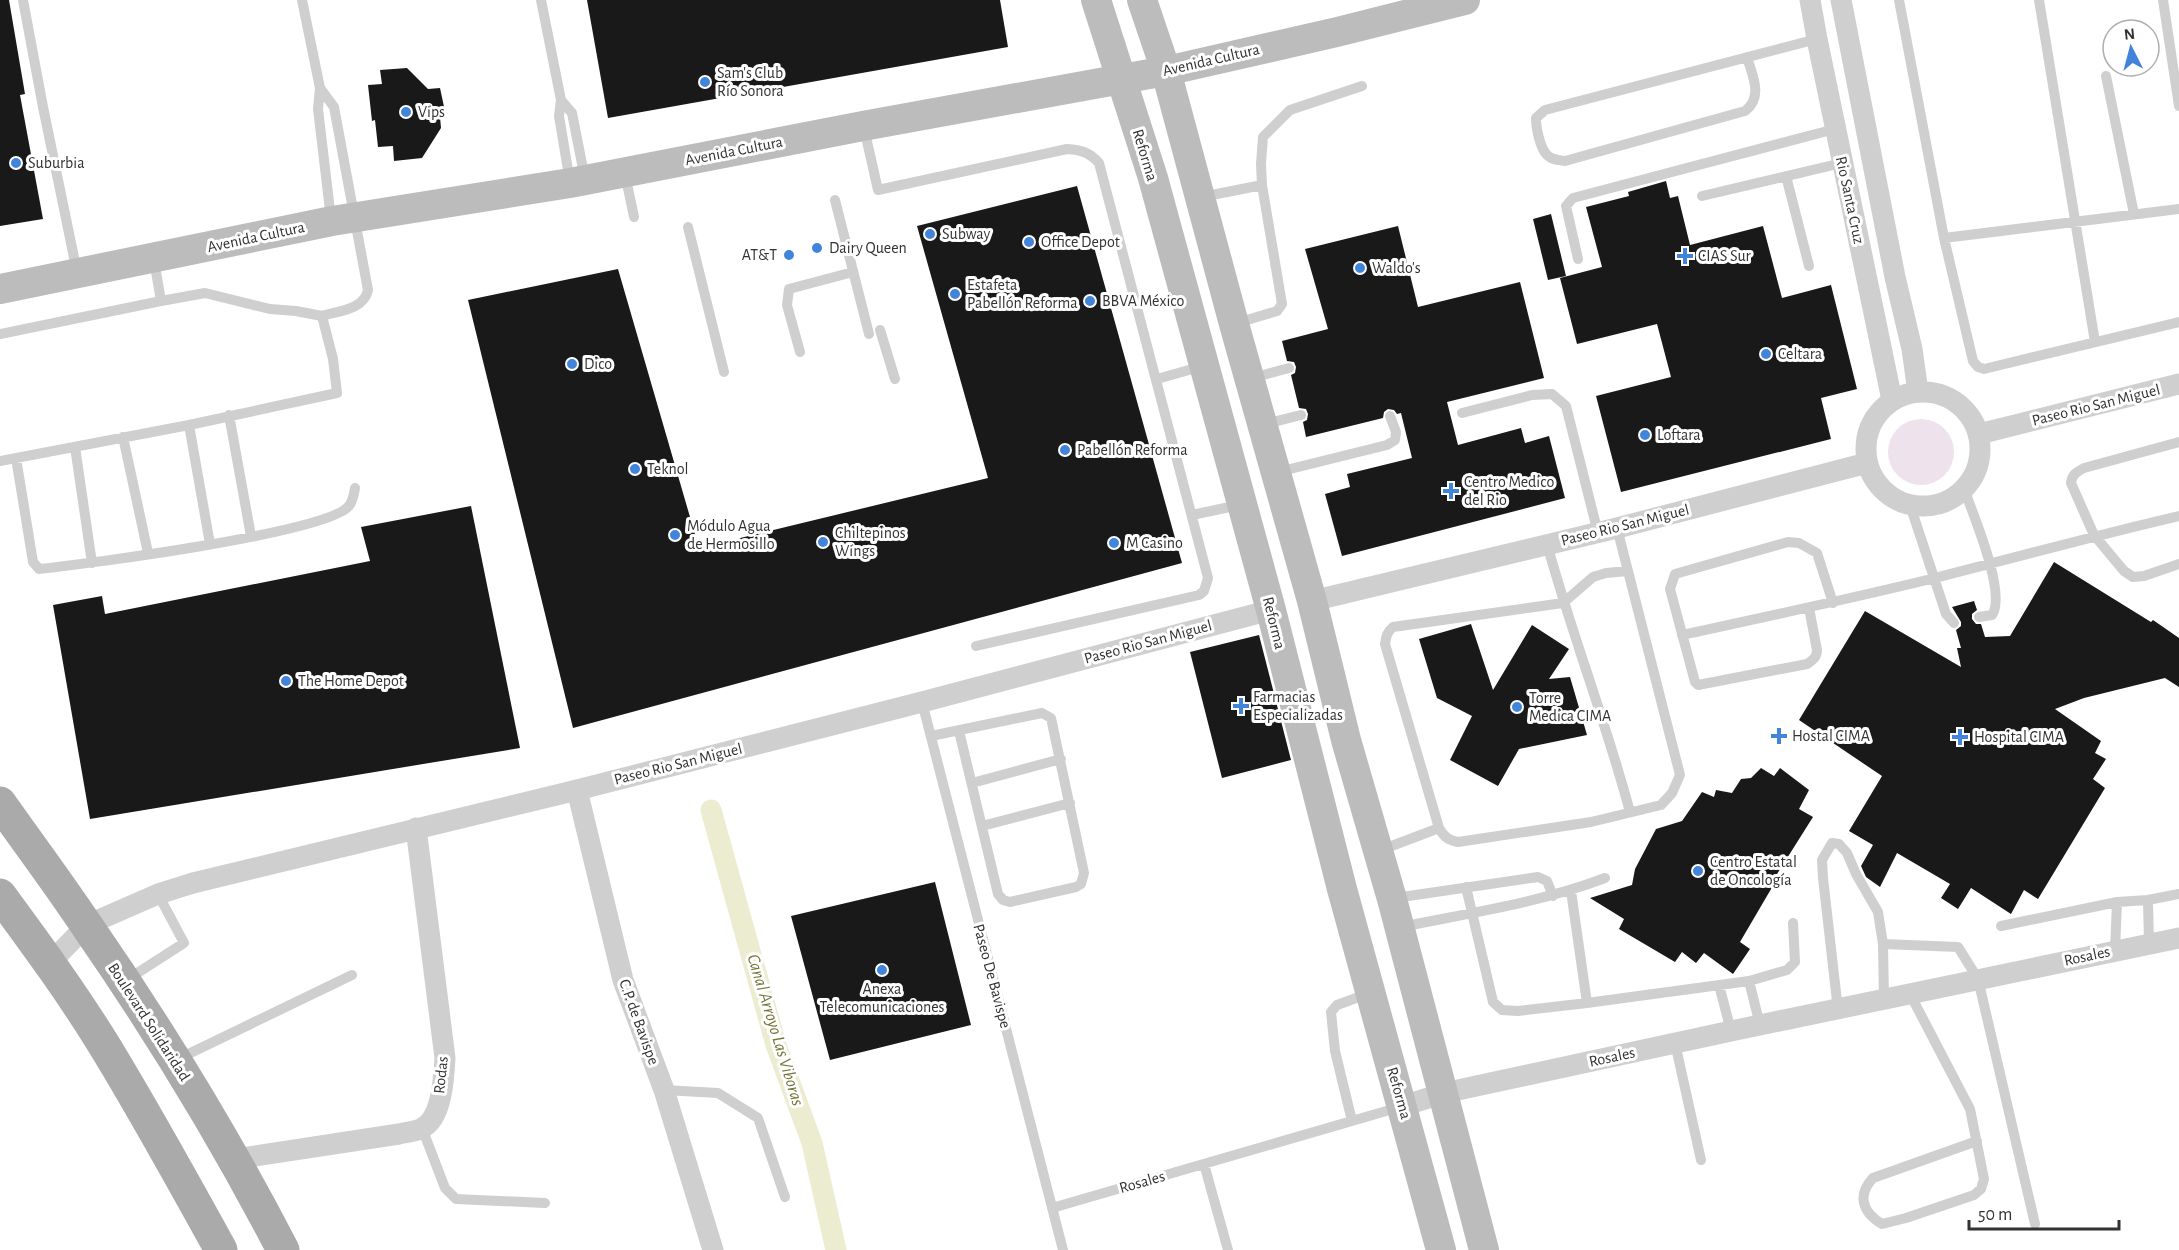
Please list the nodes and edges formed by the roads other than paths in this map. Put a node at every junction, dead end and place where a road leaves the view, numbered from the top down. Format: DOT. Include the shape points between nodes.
graph roads {
  1 [pos="23,0"];
  2 [pos="302,0"];
  3 [pos="541,0"];
  4 [pos="1096,0"];
  5 [pos="1142,0"];
  6 [pos="1465,0"];
  7 [pos="1810,0"];
  8 [pos="1840,0"];
  9 [pos="1899,0"];
  10 [pos="2039,0"];
  11 [pos="2163,0"];
  12 [pos="1816,39"];
  13 [pos="1747,57"];
  14 [pos="1166,71"];
  15 [pos="2106,78"];
  16 [pos="1122,79"];
  17 [pos="1362,86"];
  18 [pos="320,88"];
  19 [pos="2179,102"];
  20 [pos="863,126"];
  21 [pos="1835,129"];
  22 [pos="1842,163"];
  23 [pos="625,172"];
  24 [pos="1786,176"];
  25 [pos="578,182"];
  26 [pos="1262,185"];
  27 [pos="1702,196"];
  28 [pos="1200,197"];
  29 [pos="835,200"];
  30 [pos="2179,209"];
  31 [pos="2134,214"];
  32 [pos="634,218"];
  33 [pos="342,220"];
  34 [pos="2075,222"];
  35 [pos="688,227"];
  36 [pos="1944,238"];
  37 [pos="154,258"];
  38 [pos="1578,259"];
  39 [pos="1809,266"];
  40 [pos="853,272"];
  41 [pos="77,273"];
  42 [pos="0,289"];
  43 [pos="161,301"];
  44 [pos="322,316"];
  45 [pos="2179,322"];
  46 [pos="1234,324"];
  47 [pos="0,333"];
  48 [pos="2095,342"];
  49 [pos="800,352"];
  50 [pos="1204,366"];
  51 [pos="1289,368"];
  52 [pos="724,372"];
  53 [pos="1249,378"];
  54 [pos="895,379"];
  55 [pos="1157,379"];
  56 [pos="2179,384"];
  57 [pos="1918,392"];
  58 [pos="1892,400"];
  59 [pos="1462,413"];
  60 [pos="229,415"];
  61 [pos="1301,415"];
  62 [pos="1390,416"];
  63 [pos="189,425"];
  64 [pos="1262,425"];
  65 [pos="1979,434"];
  66 [pos="123,437"];
  67 [pos="2179,442"];
  68 [pos="75,447"];
  69 [pos="16,458"];
  70 [pos="0,461"];
  71 [pos="1867,463"];
  72 [pos="1275,473"];
  73 [pos="355,489"];
  74 [pos="1964,489"];
  75 [pos="1238,492"];
  76 [pos="1910,505"];
  77 [pos="1192,515"];
  78 [pos="2179,516"];
  79 [pos="1607,531"];
  80 [pos="2094,535"];
  81 [pos="251,536"];
  82 [pos="210,544"];
  83 [pos="1547,544"];
  84 [pos="148,554"];
  85 [pos="92,563"];
  86 [pos="1991,563"];
  87 [pos="2179,564"];
  88 [pos="1628,571"];
  89 [pos="1933,578"];
  90 [pos="1309,593"];
  91 [pos="1563,603"];
  92 [pos="1833,603"];
  93 [pos="1809,608"];
  94 [pos="1979,617"];
  95 [pos="1274,622"];
  96 [pos="1954,623"];
  97 [pos="1682,636"];
  98 [pos="976,646"];
  99 [pos="922,702"];
  100 [pos="959,731"];
  101 [pos="931,736"];
  102 [pos="1346,740"];
  103 [pos="1061,759"];
  104 [pos="972,783"];
  105 [pos="577,790"];
  106 [pos="0,803"];
  107 [pos="1070,803"];
  108 [pos="1630,812"];
  109 [pos="982,826"];
  110 [pos="416,828"];
  111 [pos="1439,828"];
  112 [pos="1378,851"];
  113 [pos="1605,878"];
  114 [pos="1466,887"];
  115 [pos="1571,891"];
  116 [pos="158,894"];
  117 [pos="2179,894"];
  118 [pos="0,895"];
  119 [pos="1553,896"];
  120 [pos="1392,898"];
  121 [pos="2148,900"];
  122 [pos="2117,902"];
  123 [pos="1471,912"];
  124 [pos="1793,923"];
  125 [pos="87,925"];
  126 [pos="2001,926"];
  127 [pos="1399,928"];
  128 [pos="2179,938"];
  129 [pos="1883,944"];
  130 [pos="2149,944"];
  131 [pos="2115,951"];
  132 [pos="50,963"];
  133 [pos="352,975"];
  134 [pos="1978,979"];
  135 [pos="1749,981"];
  136 [pos="124,982"];
  137 [pos="1719,986"];
  138 [pos="1371,993"];
  139 [pos="1911,994"];
  140 [pos="1884,1000"];
  141 [pos="1587,1003"];
  142 [pos="1838,1010"];
  143 [pos="1760,1025"];
  144 [pos="1731,1031"];
  145 [pos="1675,1043"];
  146 [pos="175,1060"];
  147 [pos="664,1090"];
  148 [pos="1444,1094"];
  149 [pos="1403,1106"];
  150 [pos="1352,1121"];
  151 [pos="422,1128"];
  152 [pos="1977,1141"];
  153 [pos="235,1159"];
  154 [pos="1701,1160"];
  155 [pos="1204,1164"];
  156 [pos="785,1197"];
  157 [pos="545,1203"];
  158 [pos="1052,1208"];
  159 [pos="2035,1224"];
  160 [pos="221,1250"];
  161 [pos="283,1250"];
  162 [pos="713,1250"];
  163 [pos="1063,1250"];
  164 [pos="1228,1250"];
  165 [pos="1441,1250"];
  166 [pos="1484,1250"];
  1 -- 41 [label="lane"];
  2 -- 18 [label="lane"];
  3 -- 25 [label="lane" via="561,100 572,113"];
  4 -- 16 [label="main road, Reforma"];
  5 -- 14 [label="main road"];
  6 -- 14 [label="main road, Avenida Cultura"];
  7 -- 12 [label="street, Rio Santa Cruz"];
  8 -- 57 [label="street, Rio Santa Cruz"];
  9 -- 36 [label="lane"];
  10 -- 34 [label="lane"];
  11 -- 19 [label="lane"];
  12 -- 13 [label="lane"];
  12 -- 21 [label="street, Rio Santa Cruz"];
  13 -- 13 [label="lane" via="1545,110 1536,118 1536,126 1546,154 1565,161 1746,111 1757,92"];
  14 -- 16 [label="main road, Avenida Cultura"];
  14 -- 28 [label="main road"];
  15 -- 31 [label="lane"];
  16 -- 20 [label="main road, Avenida Cultura"];
  16 -- 50 [label="main road, Reforma"];
  17 -- 26 [label="lane" via="1290,110 1263,137"];
  18 -- 33 [label="lane" via="318,109"];
  18 -- 33 [label="lane" via="334,107"];
  20 -- 23 [label="main road, Avenida Cultura"];
  20 -- 55 [label="lane" via="878,190 1067,149 1091,154 1099,163"];
  21 -- 22 [label="street, Rio Santa Cruz"];
  21 -- 38 [label="lane" via="1573,198 1566,206"];
  22 -- 24 [label="lane"];
  22 -- 58 [label="street, Rio Santa Cruz"];
  23 -- 25 [label="main road, Avenida Cultura"];
  23 -- 32 [label="lane"];
  24 -- 27 [label="lane"];
  24 -- 39 [label="lane"];
  25 -- 33 [label="main road, Avenida Cultura"];
  26 -- 28 [label="lane"];
  26 -- 46 [label="lane" via="1282,304 1277,311"];
  28 -- 46 [label="main road"];
  29 -- 40 [label="lane"];
  30 -- 31 [label="lane"];
  31 -- 34 [label="lane"];
  33 -- 37 [label="main road, Avenida Cultura"];
  33 -- 44 [label="lane" via="367,296 357,306"];
  34 -- 36 [label="lane"];
  34 -- 48 [label="lane"];
  35 -- 52 [label="lane"];
  36 -- 48 [label="lane" via="1973,361 1978,368"];
  37 -- 41 [label="main road, Avenida Cultura"];
  37 -- 43 [label="lane"];
  40 -- 49 [label="lane" via="789,289 787,305"];
  40 -- 54 [label="lane"];
  41 -- 42 [label="main road, Avenida Cultura"];
  43 -- 44 [label="lane" via="205,293 270,309"];
  43 -- 47 [label="lane"];
  44 -- 60 [label="lane" via="337,393"];
  45 -- 48 [label="lane"];
  46 -- 53 [label="main road"];
  50 -- 55 [label="lane"];
  50 -- 75 [label="main road, Reforma"];
  51 -- 53 [label="lane"];
  53 -- 64 [label="main road"];
  55 -- 77 [label="lane"];
  56 -- 65 [label="street, Paseo Rio San Miguel"];
  57 -- 58 [label="street"];
  57 -- 65 [label="street" via="1937,393 1956,402 1970,416"];
  58 -- 71 [label="street" via="1878,412 1868,429"];
  59 -- 79 [label="lane" via="1532,395 1551,394 1566,406"];
  60 -- 63 [label="lane"];
  60 -- 81 [label="lane"];
  61 -- 64 [label="lane"];
  62 -- 72 [label="lane" via="1396,432 1395,440 1387,445"];
  63 -- 66 [label="lane"];
  63 -- 82 [label="lane"];
  64 -- 72 [label="main road"];
  65 -- 74 [label="street" via="1980,454 1975,473"];
  66 -- 68 [label="lane"];
  66 -- 84 [label="lane"];
  67 -- 80 [label="lane" via="2084,468 2071,477"];
  68 -- 69 [label="lane"];
  68 -- 85 [label="lane"];
  69 -- 70 [label="lane"];
  69 -- 85 [label="lane" via="35,565 39,569"];
  71 -- 76 [label="street" via="1877,484 1891,497"];
  71 -- 79 [label="street, Paseo Rio San Miguel"];
  72 -- 90 [label="main road"];
  73 -- 81 [label="lane" via="349,506 342,511"];
  74 -- 76 [label="street" via="1948,501"];
  74 -- 86 [label="lane"];
  75 -- 77 [label="lane"];
  75 -- 90 [label="main road" via="1248,489 1256,499 1285,585"];
  75 -- 95 [label="main road, Reforma"];
  76 -- 89 [label="lane"];
  77 -- 98 [label="lane" via="1209,578 1199,595"];
  78 -- 80 [label="lane"];
  79 -- 83 [label="street, Paseo Rio San Miguel"];
  79 -- 88 [label="lane"];
  80 -- 86 [label="lane"];
  80 -- 87 [label="lane" via="2133,577"];
  81 -- 82 [label="lane"];
  82 -- 84 [label="lane"];
  83 -- 90 [label="street, Paseo Rio San Miguel"];
  83 -- 91 [label="lane"];
  84 -- 85 [label="lane"];
  86 -- 89 [label="lane"];
  86 -- 94 [label="lane" via="1996,610 1992,615"];
  88 -- 91 [label="lane" via="1593,577"];
  88 -- 108 [label="lane" via="1680,775 1661,805"];
  89 -- 92 [label="lane"];
  89 -- 96 [label="lane" via="1946,615"];
  90 -- 102 [label="main road"];
  91 -- 108 [label="lane" via="1613,748"];
  91 -- 111 [label="lane" via="1393,627 1386,635 1385,644"];
  92 -- 93 [label="lane"];
  92 -- 97 [label="lane" via="1817,553 1788,542 1675,574 1670,589"];
  93 -- 97 [label="lane"];
  93 -- 97 [label="lane" via="1817,655 1807,664 1698,685"];
  95 -- 99 [label="street, Paseo Rio San Miguel"];
  95 -- 102 [label="main road" via="1291,655 1319,737 1325,742"];
  95 -- 138 [label="main road, Reforma"];
  99 -- 101 [label="lane, Paseo De Bavispe"];
  99 -- 105 [label="street, Paseo Rio San Miguel"];
  100 -- 101 [label="lane"];
  100 -- 103 [label="lane" via="1047,714"];
  100 -- 104 [label="lane"];
  101 -- 158 [label="lane, Paseo De Bavispe"];
  102 -- 112 [label="main road"];
  103 -- 104 [label="lane"];
  103 -- 107 [label="lane"];
  104 -- 109 [label="lane"];
  105 -- 110 [label="street, Paseo Rio San Miguel"];
  105 -- 147 [label="street, C.P. de Bavispe" via="623,980"];
  106 -- 125 [label="main road, Boulevard Solidaridad"];
  107 -- 109 [label="lane"];
  107 -- 109 [label="lane" via="1084,873 1076,887 1010,902 1003,900 998,894"];
  108 -- 111 [label="lane" via="1591,822 1458,842 1444,836"];
  110 -- 116 [label="street, Paseo Rio San Miguel"];
  110 -- 151 [label="street, Rodas" via="445,1058 436,1110 431,1122"];
  111 -- 112 [label="lane"];
  112 -- 120 [label="main road"];
  113 -- 115 [label="lane"];
  114 -- 119 [label="lane" via="1538,877 1546,881"];
  114 -- 120 [label="lane"];
  114 -- 123 [label="lane"];
  115 -- 119 [label="lane"];
  115 -- 141 [label="lane"];
  116 -- 125 [label="street, Paseo Rio San Miguel"];
  116 -- 136 [label="lane" via="184,943"];
  117 -- 121 [label="lane"];
  118 -- 132 [label="main road"];
  119 -- 123 [label="lane"];
  120 -- 127 [label="main road"];
  121 -- 122 [label="lane"];
  121 -- 130 [label="lane"];
  122 -- 126 [label="lane"];
  122 -- 131 [label="lane"];
  123 -- 127 [label="lane"];
  123 -- 141 [label="lane" via="1493,1002 1502,1010"];
  124 -- 135 [label="lane" via="1792,967"];
  125 -- 132 [label="street"];
  125 -- 136 [label="main road, Boulevard Solidaridad"];
  127 -- 148 [label="main road"];
  128 -- 130 [label="street, Rosales"];
  129 -- 134 [label="lane" via="1958,947"];
  129 -- 140 [label="lane"];
  129 -- 142 [label="lane" via="1878,912 1847,853 1833,843 1822,860 1822,869"];
  130 -- 131 [label="street, Rosales"];
  131 -- 134 [label="street, Rosales"];
  132 -- 160 [label="main road" via="171,1158"];
  133 -- 146 [label="lane"];
  134 -- 139 [label="street, Rosales"];
  134 -- 159 [label="lane"];
  135 -- 137 [label="lane"];
  135 -- 143 [label="lane"];
  136 -- 146 [label="main road, Boulevard Solidaridad"];
  137 -- 141 [label="lane"];
  137 -- 144 [label="lane"];
  138 -- 149 [label="main road, Reforma"];
  138 -- 150 [label="lane" via="1337,1005 1331,1012 1335,1051"];
  139 -- 140 [label="street, Rosales"];
  139 -- 152 [label="lane" via="1970,1109"];
  140 -- 142 [label="street, Rosales"];
  142 -- 143 [label="street, Rosales"];
  143 -- 144 [label="street, Rosales"];
  144 -- 145 [label="street, Rosales"];
  145 -- 148 [label="street, Rosales"];
  145 -- 154 [label="lane"];
  146 -- 153 [label="main road, Boulevard Solidaridad"];
  147 -- 156 [label="lane" via="718,1093 758,1118"];
  147 -- 162 [label="street, C.P. de Bavispe"];
  148 -- 149 [label="street, Rosales"];
  148 -- 166 [label="main road"];
  149 -- 150 [label="lane, Rosales"];
  149 -- 165 [label="main road, Reforma"];
  150 -- 155 [label="lane, Rosales"];
  151 -- 153 [label="street"];
  151 -- 157 [label="lane" via="445,1188 456,1199"];
  152 -- 152 [label="lane" via="1984,1179 1974,1195 1882,1224 1873,1218 1862,1198 1864,1188 1873,1178"];
  153 -- 161 [label="main road, Boulevard Solidaridad"];
  155 -- 158 [label="lane, Rosales"];
  155 -- 164 [label="lane"];
  158 -- 163 [label="lane, Paseo De Bavispe"];
}
